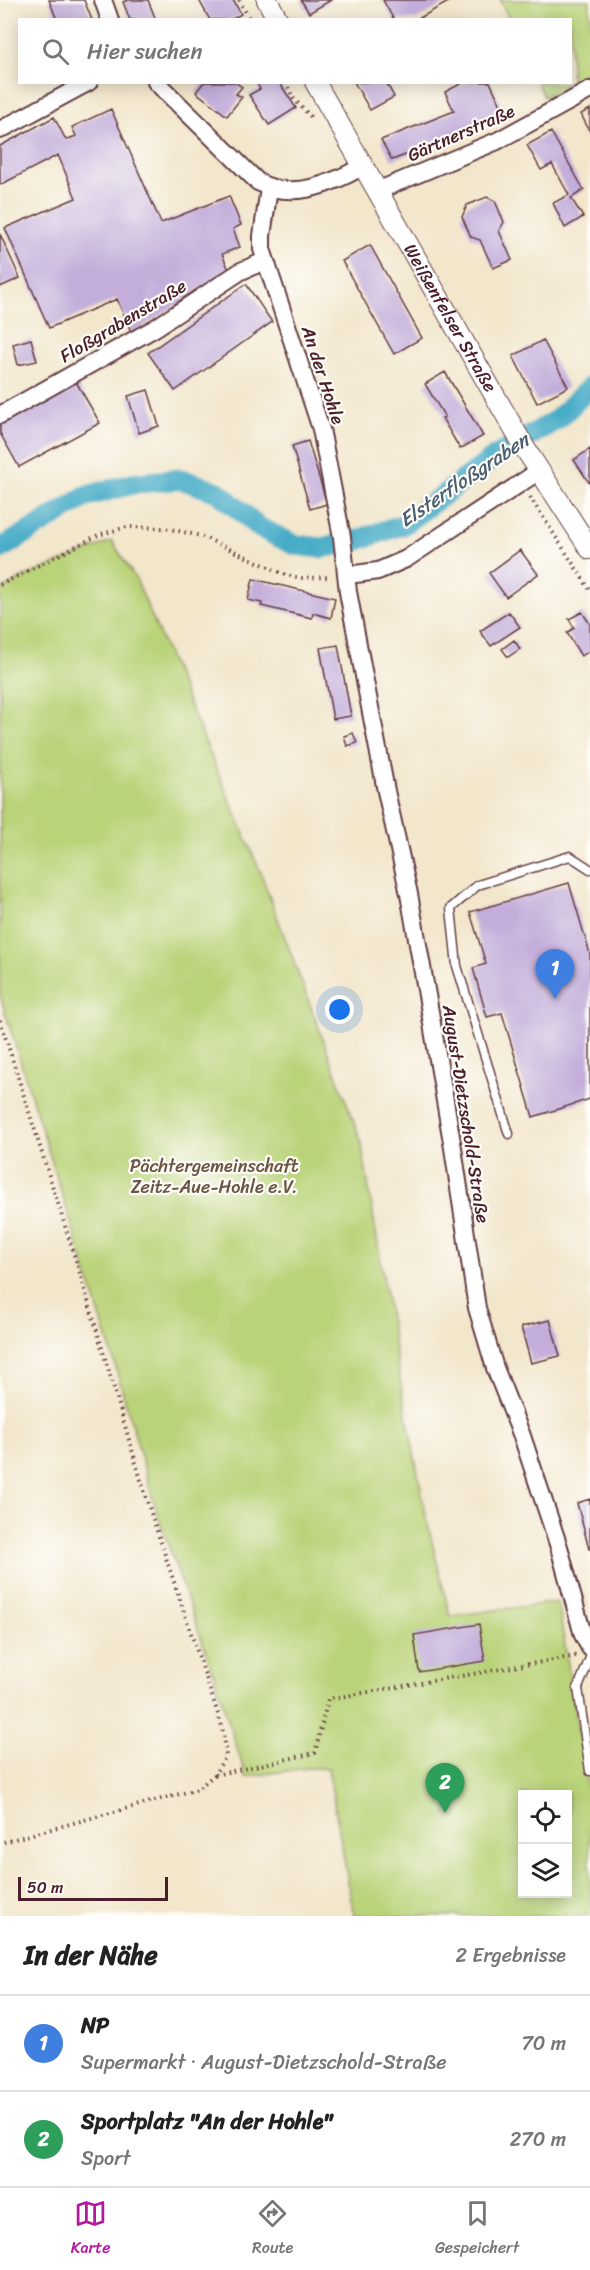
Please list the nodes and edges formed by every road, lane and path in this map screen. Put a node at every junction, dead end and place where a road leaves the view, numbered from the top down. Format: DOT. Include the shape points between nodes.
graph roads {
  1 [pos="103,0"];
  2 [pos="239,0"];
  3 [pos="267,0"];
  4 [pos="109,18"];
  5 [pos="249,18"];
  6 [pos="277,18"];
  7 [pos="85,84"];
  8 [pos="158,84"];
  9 [pos="316,84"];
  10 [pos="590,90"];
  11 [pos="0,130"];
  12 [pos="363,166"];
  13 [pos="269,188"];
  14 [pos="377,191"];
  15 [pos="265,261"];
  16 [pos="0,415"];
  17 [pos="539,471"];
  18 [pos="590,549"];
  19 [pos="348,575"];
  20 [pos="0,585"];
  21 [pos="590,868"];
  22 [pos="0,1020"];
  23 [pos="509,1134"];
  24 [pos="585,1652"];
  25 [pos="590,1658"];
  26 [pos="590,1771"];
  27 [pos="214,1775"];
  28 [pos="0,1843"];
  1 -- 4 [label="street"];
  2 -- 5 [label="path"];
  3 -- 6 [label="street"];
  7 -- 11 [label="street"];
  8 -- 13 [label="street" via="258,182"];
  9 -- 12 [label="street, Weißenfelser Straße"];
  10 -- 14 [label="street, Gärtnerstraße" via="497,141"];
  12 -- 13 [label="street" via="320,186"];
  12 -- 14 [label="street, Weißenfelser Straße"];
  13 -- 15 [label="street, An der Hohle" via="262,236"];
  14 -- 17 [label="street, Weißenfelser Straße"];
  15 -- 16 [label="street, Floßgrabenstraße" via="241,271 164,322"];
  15 -- 19 [label="street, An der Hohle" via="317,413"];
  17 -- 18 [label="street, Weißenfelser Straße"];
  17 -- 19 [label="street" via="406,559 378,571"];
  19 -- 20 [label="path" via="301,578 269,568 201,536 165,528 127,527 98,535"];
  19 -- 24 [label="street, August-Dietzschold-Straße" via="348,592 438,1056 477,1308 559,1547"];
  21 -- 23 [label="lane" via="570,856 478,885 451,908 457,966"];
  22 -- 27 [label="path" via="148,1504 222,1726 226,1756"];
  24 -- 27 [label="path" via="559,1661 328,1699 315,1753"];
  25 -- 26 [label="lane" via="578,1688"];
  27 -- 28 [label="path" via="198,1789"];
}
